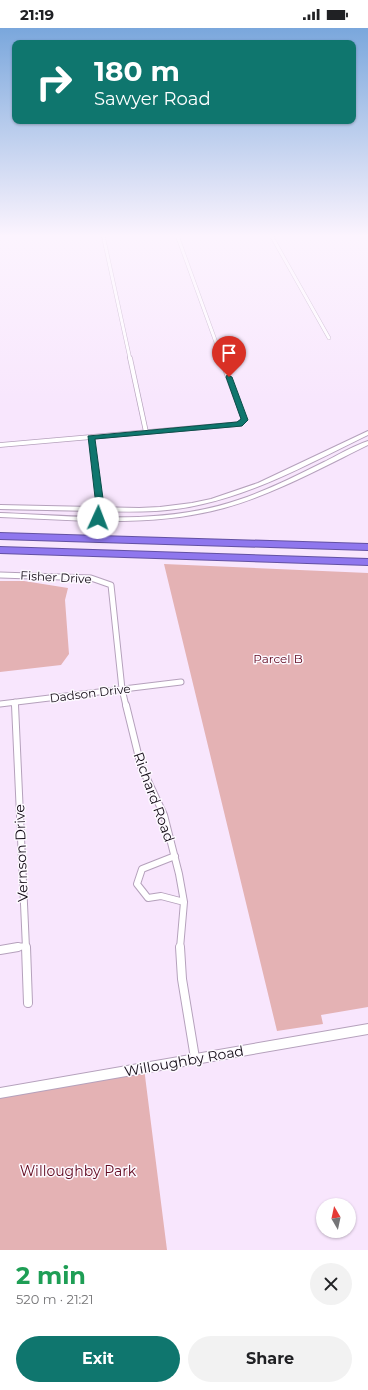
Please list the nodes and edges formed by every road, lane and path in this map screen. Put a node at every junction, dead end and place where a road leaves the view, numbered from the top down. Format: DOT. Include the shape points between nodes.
graph roads {
  1 [pos="116,292"];
  2 [pos="198,292"];
  3 [pos="303,292"];
  4 [pos="329,338"];
  5 [pos="146,432"];
  6 [pos="368,433"];
  7 [pos="368,436"];
  8 [pos="91,437"];
  9 [pos="368,443"];
  10 [pos="0,445"];
  11 [pos="346,453"];
  12 [pos="312,460"];
  13 [pos="276,476"];
  14 [pos="287,481"];
  15 [pos="244,500"];
  16 [pos="0,507"];
  17 [pos="99,510"];
  18 [pos="0,515"];
  19 [pos="98,518"];
  20 [pos="0,536"];
  21 [pos="368,547"];
  22 [pos="0,550"];
  23 [pos="368,562"];
  24 [pos="0,575"];
  25 [pos="111,585"];
  26 [pos="181,682"];
  27 [pos="122,689"];
  28 [pos="15,702"];
  29 [pos="0,704"];
  30 [pos="175,856"];
  31 [pos="184,902"];
  32 [pos="25,946"];
  33 [pos="0,950"];
  34 [pos="28,1003"];
  35 [pos="368,1030"];
  36 [pos="196,1058"];
  37 [pos="0,1092"];
  1 -- 5 [label="street"];
  2 -- 5 [label="street" via="244,420 239,424"];
  3 -- 4 [label="street"];
  5 -- 8 [label="street"];
  6 -- 12 [label="street"];
  7 -- 11 [label="street" via="346,447"];
  8 -- 10 [label="street"];
  8 -- 17 [label="street"];
  9 -- 11 [label="street"];
  11 -- 14 [label="street"];
  12 -- 13 [label="street"];
  12 -- 14 [label="street" via="314,465 288,477"];
  13 -- 15 [label="street" via="272,482 246,493 242,498"];
  13 -- 17 [label="street" via="223,498 201,503 161,509"];
  14 -- 15 [label="street"];
  15 -- 19 [label="street" via="181,515"];
  16 -- 17 [label="street"];
  17 -- 19 [label="street"];
  18 -- 19 [label="street"];
  20 -- 21 [label="highway"];
  22 -- 23 [label="highway"];
  24 -- 25 [label="street, Fisher Drive" via="91,578 103,580"];
  25 -- 27 [label="street, Richard Road"];
  26 -- 27 [label="street, Dadson Drive"];
  27 -- 28 [label="street, Dadson Drive"];
  27 -- 30 [label="street, Richard Road" via="141,766 164,815"];
  28 -- 29 [label="street, Dadson Drive"];
  28 -- 32 [label="street, Vernson Drive"];
  30 -- 31 [label="street, Richard Road"];
  30 -- 31 [label="street" via="142,869 137,884 148,898 161,896"];
  31 -- 36 [label="street, Richard Road" via="180,951 182,979"];
  32 -- 33 [label="street"];
  32 -- 34 [label="street, Vernson Drive"];
  35 -- 36 [label="street, Willoughby Road"];
  36 -- 37 [label="street, Willoughby Road"];
}
